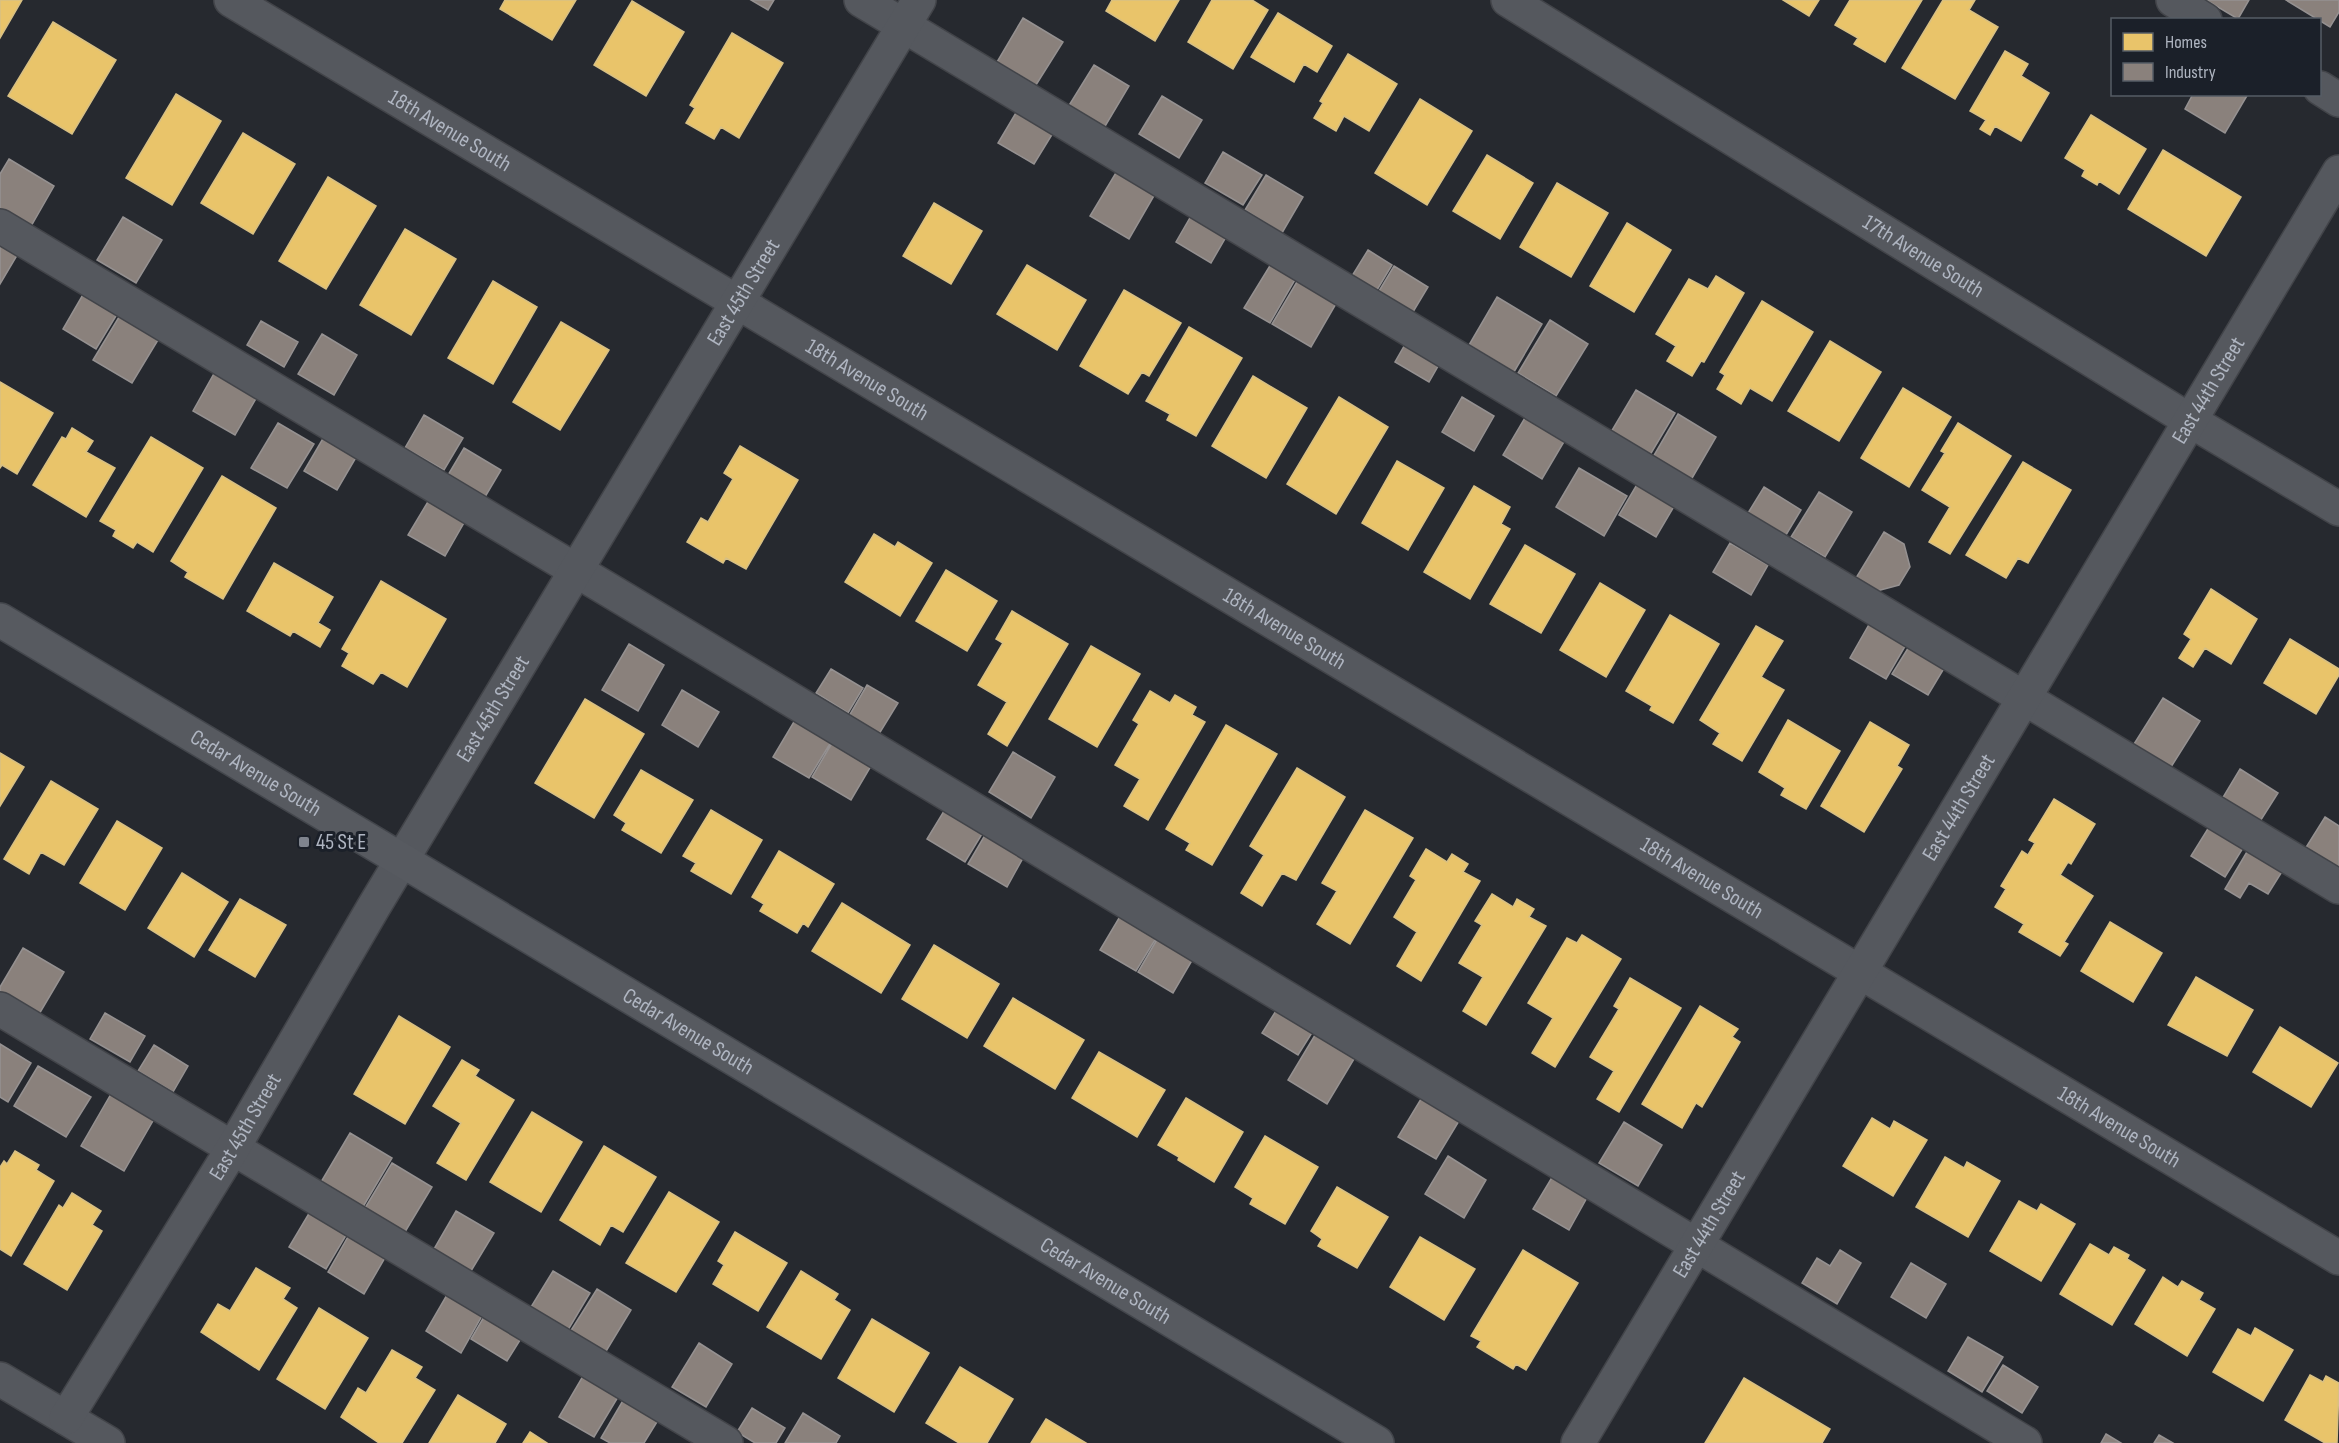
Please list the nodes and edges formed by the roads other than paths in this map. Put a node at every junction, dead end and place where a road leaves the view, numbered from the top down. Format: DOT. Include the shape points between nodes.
graph roads {
  1 [pos="231,0"];
  2 [pos="861,0"];
  3 [pos="1508,0"];
  4 [pos="2173,0"];
  5 [pos="911,12"];
  6 [pos="2202,18"];
  7 [pos="2321,89"];
  8 [pos="2339,100"];
  9 [pos="2339,172"];
  10 [pos="0,226"];
  11 [pos="736,303"];
  12 [pos="2189,420"];
  13 [pos="2339,509"];
  14 [pos="576,570"];
  15 [pos="0,620"];
  16 [pos="2025,698"];
  17 [pos="403,861"];
  18 [pos="2339,887"];
  19 [pos="1859,971"];
  20 [pos="0,1009"];
  21 [pos="233,1148"];
  22 [pos="1695,1246"];
  23 [pos="2339,1258"];
  24 [pos="0,1379"];
  25 [pos="66,1418"];
  26 [pos="108,1443"];
  27 [pos="726,1443"];
  28 [pos="1377,1443"];
  29 [pos="1578,1443"];
  30 [pos="2025,1443"];
  1 -- 11 [label="street, 18th Avenue South"];
  2 -- 5 [label="street"];
  3 -- 12 [label="street, 17th Avenue South"];
  4 -- 6 [label="street"];
  5 -- 11 [label="street, East 45th Street"];
  5 -- 16 [label="street"];
  7 -- 8 [label="street"];
  9 -- 12 [label="street, East 44th Street"];
  10 -- 14 [label="street"];
  11 -- 14 [label="street, East 45th Street"];
  11 -- 19 [label="street, 18th Avenue South"];
  12 -- 13 [label="street, 17th Avenue South"];
  12 -- 16 [label="street, East 44th Street"];
  14 -- 17 [label="street, East 45th Street"];
  14 -- 22 [label="street"];
  15 -- 17 [label="main road, Cedar Avenue South"];
  16 -- 18 [label="street"];
  16 -- 19 [label="street, East 44th Street"];
  17 -- 21 [label="street, East 45th Street"];
  17 -- 28 [label="main road, Cedar Avenue South"];
  19 -- 22 [label="street, East 44th Street"];
  19 -- 23 [label="street, 18th Avenue South"];
  20 -- 21 [label="street"];
  21 -- 25 [label="street, East 45th Street"];
  21 -- 27 [label="street"];
  22 -- 29 [label="street, East 44th Street"];
  22 -- 30 [label="street"];
  24 -- 25 [label="street"];
  25 -- 26 [label="street"];
}
